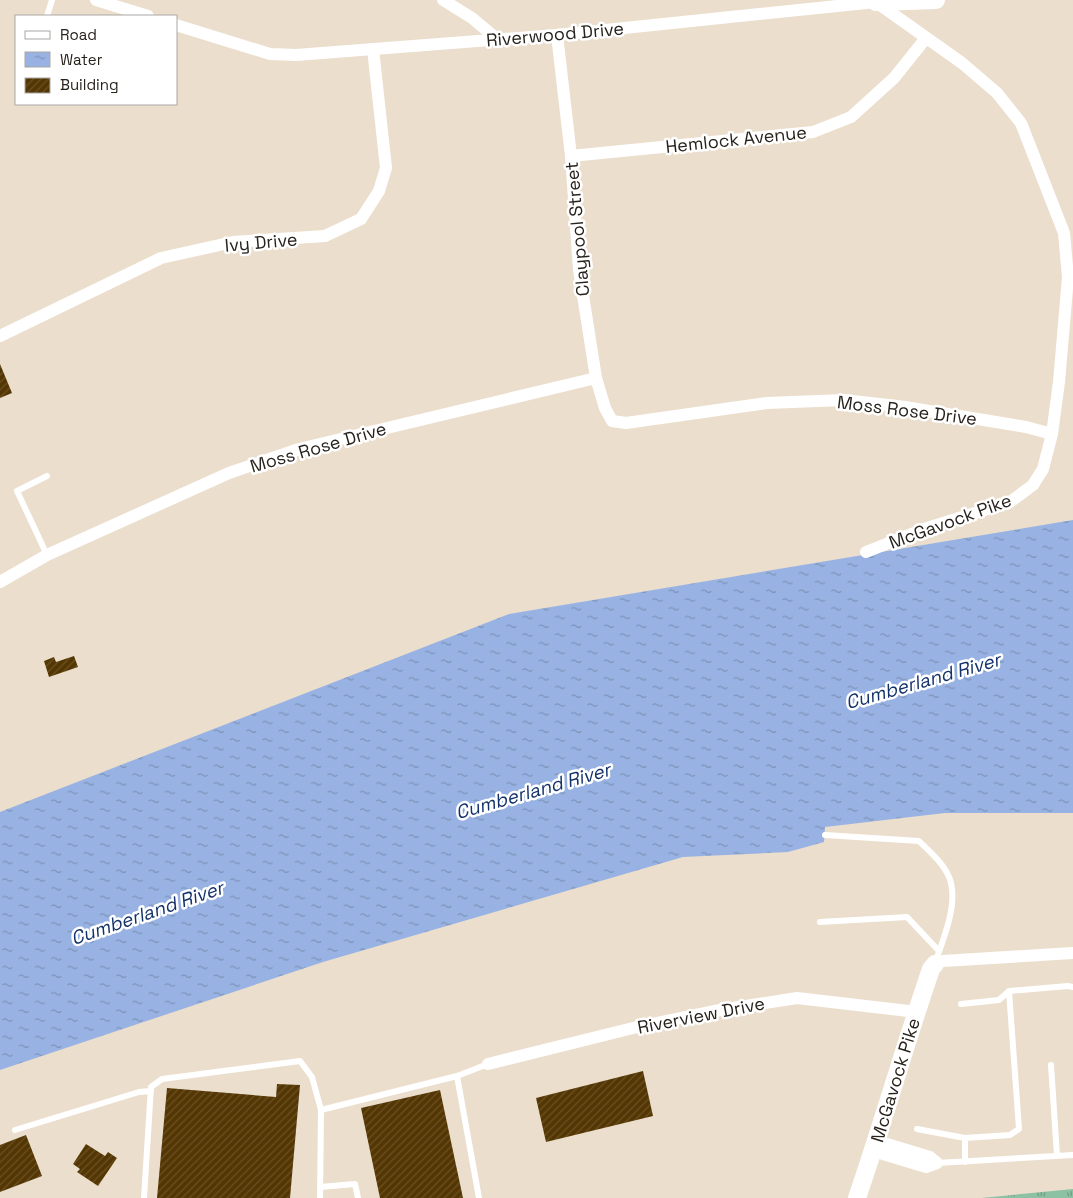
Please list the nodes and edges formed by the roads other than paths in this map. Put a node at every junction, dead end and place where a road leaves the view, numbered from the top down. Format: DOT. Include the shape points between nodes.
graph roads {
  1 [pos="52,0"];
  2 [pos="96,0"];
  3 [pos="443,0"];
  4 [pos="936,0"];
  5 [pos="874,1"];
  6 [pos="47,15"];
  7 [pos="145,15"];
  8 [pos="178,26"];
  9 [pos="556,35"];
  10 [pos="926,38"];
  11 [pos="497,39"];
  12 [pos="373,49"];
  13 [pos="570,156"];
  14 [pos="0,336"];
  15 [pos="596,378"];
  16 [pos="612,421"];
  17 [pos="1052,434"];
  18 [pos="47,476"];
  19 [pos="866,552"];
  20 [pos="47,555"];
  21 [pos="0,582"];
  22 [pos="825,835"];
  23 [pos="820,922"];
  24 [pos="1073,953"];
  25 [pos="937,958"];
  26 [pos="1073,986"];
  27 [pos="1009,991"];
  28 [pos="961,1004"];
  29 [pos="916,1012"];
  30 [pos="488,1064"];
  31 [pos="1051,1065"];
  32 [pos="457,1076"];
  33 [pos="150,1091"];
  34 [pos="321,1110"];
  35 [pos="917,1129"];
  36 [pos="15,1130"];
  37 [pos="964,1138"];
  38 [pos="875,1146"];
  39 [pos="1073,1155"];
  40 [pos="1057,1156"];
  41 [pos="965,1162"];
  42 [pos="937,1163"];
  43 [pos="320,1187"];
  44 [pos="144,1198"];
  45 [pos="320,1198"];
  46 [pos="358,1198"];
  47 [pos="479,1198"];
  48 [pos="858,1198"];
  1 -- 6 [label="lane"];
  2 -- 7 [label="street"];
  3 -- 11 [label="street"];
  4 -- 5 [label="street, Riverwood Drive"];
  5 -- 9 [label="street, Riverwood Drive"];
  5 -- 10 [label="street, McGavock Pike"];
  8 -- 12 [label="street, Riverwood Drive" via="270,54"];
  9 -- 11 [label="street, Riverwood Drive"];
  9 -- 13 [label="street, Claypool Street"];
  10 -- 13 [label="street, Hemlock Avenue" via="894,78 851,117 813,132"];
  10 -- 17 [label="street, McGavock Pike" via="996,92 1022,123 1064,233 1068,277 1060,382"];
  11 -- 12 [label="street, Riverwood Drive"];
  12 -- 14 [label="street, Ivy Drive" via="386,168 379,191 361,219 325,236 233,242 161,258"];
  13 -- 15 [label="street, Claypool Street" via="579,270"];
  15 -- 16 [label="street, Claypool Street"];
  15 -- 20 [label="street, Moss Rose Drive" via="299,449 229,473"];
  16 -- 17 [label="street, Moss Rose Drive" via="626,423 767,403 844,400 905,407"];
  17 -- 19 [label="street, McGavock Pike" via="1043,469 1033,485 1010,502 924,529"];
  18 -- 20 [label="lane" via="17,491"];
  20 -- 21 [label="street, Moss Rose Drive"];
  22 -- 25 [label="lane" via="918,841 932,854 951,882 952,896 948,924"];
  23 -- 25 [label="lane" via="907,917"];
  24 -- 25 [label="street" via="943,961"];
  25 -- 29 [label="street, McGavock Pike"];
  26 -- 27 [label="lane"];
  27 -- 28 [label="lane" via="999,1000"];
  27 -- 37 [label="lane" via="1018,1129 1010,1135"];
  29 -- 30 [label="street, Riverview Drive" via="797,998 633,1028"];
  29 -- 38 [label="street, McGavock Pike"];
  30 -- 32 [label="lane"];
  31 -- 40 [label="lane"];
  32 -- 34 [label="lane"];
  32 -- 47 [label="lane"];
  33 -- 34 [label="lane" via="162,1079 300,1061 312,1077"];
  33 -- 36 [label="lane"];
  33 -- 44 [label="lane"];
  34 -- 43 [label="lane"];
  35 -- 37 [label="lane"];
  37 -- 41 [label="lane"];
  38 -- 42 [label="street" via="926,1167"];
  38 -- 48 [label="street, McGavock Pike"];
  39 -- 40 [label="lane"];
  40 -- 41 [label="lane"];
  41 -- 42 [label="lane"];
  43 -- 45 [label="lane"];
  43 -- 46 [label="lane" via="354,1184"];
}
